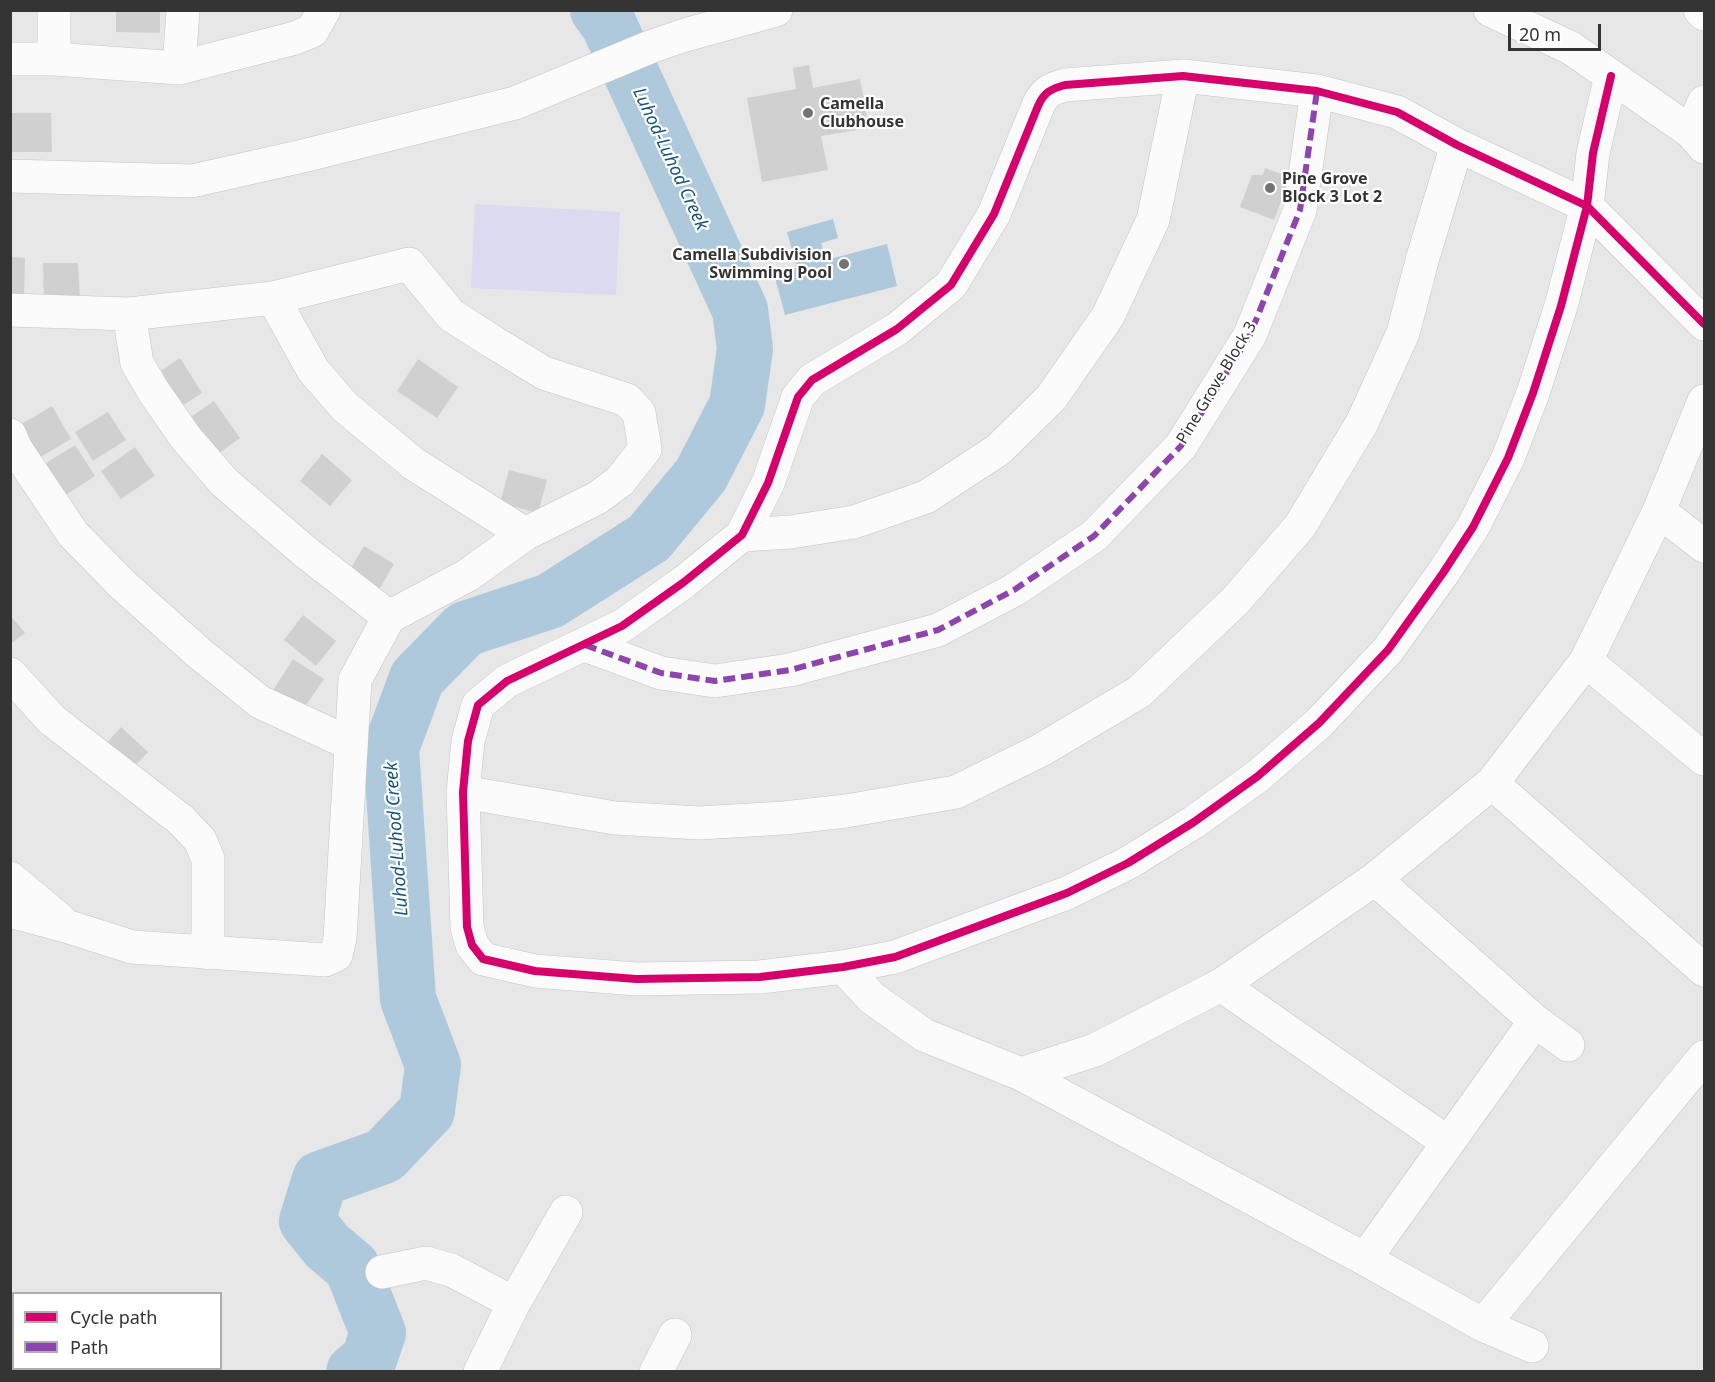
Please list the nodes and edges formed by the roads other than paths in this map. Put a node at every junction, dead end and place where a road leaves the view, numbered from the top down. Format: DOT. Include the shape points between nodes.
graph roads {
  1 [pos="54,10"];
  2 [pos="183,10"];
  3 [pos="324,10"];
  4 [pos="776,10"];
  5 [pos="1490,10"];
  6 [pos="1700,10"];
  7 [pos="1704,14"];
  8 [pos="54,59"];
  9 [pos="10,60"];
  10 [pos="179,68"];
  11 [pos="1183,76"];
  12 [pos="1611,76"];
  13 [pos="1317,91"];
  14 [pos="1704,102"];
  15 [pos="1698,140"];
  16 [pos="1458,146"];
  17 [pos="10,176"];
  18 [pos="1587,206"];
  19 [pos="273,298"];
  20 [pos="10,310"];
  21 [pos="129,314"];
  22 [pos="1704,324"];
  23 [pos="1704,401"];
  24 [pos="10,435"];
  25 [pos="1659,511"];
  26 [pos="525,534"];
  27 [pos="742,535"];
  28 [pos="1704,546"];
  29 [pos="389,617"];
  30 [pos="585,645"];
  31 [pos="1586,661"];
  32 [pos="10,674"];
  33 [pos="351,744"];
  34 [pos="1704,759"];
  35 [pos="1492,783"];
  36 [pos="463,792"];
  37 [pos="10,879"];
  38 [pos="1376,879"];
  39 [pos="10,911"];
  40 [pos="66,926"];
  41 [pos="208,953"];
  42 [pos="843,967"];
  43 [pos="1704,970"];
  44 [pos="1221,985"];
  45 [pos="1535,1021"];
  46 [pos="1568,1045"];
  47 [pos="1704,1057"];
  48 [pos="1021,1074"];
  49 [pos="1447,1142"];
  50 [pos="566,1212"];
  51 [pos="1365,1259"];
  52 [pos="382,1272"];
  53 [pos="514,1303"];
  54 [pos="1483,1325"];
  55 [pos="675,1335"];
  56 [pos="1532,1346"];
  57 [pos="480,1371"];
  58 [pos="656,1371"];
  1 -- 8 [label="street"];
  2 -- 10 [label="street"];
  3 -- 10 [label="street" via="312,31 295,38"];
  4 -- 17 [label="street" via="650,47 515,103 192,180"];
  5 -- 12 [label="street" via="1571,48"];
  6 -- 7 [label="street"];
  8 -- 9 [label="street"];
  8 -- 10 [label="street"];
  11 -- 13 [label="street"];
  11 -- 27 [label="street" via="1065,85 1042,96 994,214 951,285 897,329 812,380 798,397 768,483"];
  11 -- 27 [label="street" via="1153,220 1108,316 1051,398 998,450 926,497 854,522"];
  12 -- 15 [label="street"];
  12 -- 18 [label="street" via="1593,153"];
  13 -- 16 [label="street" via="1397,112"];
  13 -- 30 [label="street, Pine Grove Block 3" via="1300,210 1250,335 1181,446 1094,536 1014,590 938,630 790,669 715,681 661,673"];
  14 -- 15 [label="street"];
  16 -- 18 [label="street"];
  16 -- 36 [label="street" via="1403,333 1362,423 1300,526 1236,600 1139,692 1041,750 956,792 846,811 699,823 615,818"];
  18 -- 22 [label="street"];
  18 -- 42 [label="street" via="1533,393 1508,458 1473,527 1388,650 1319,723 1258,776 1128,863 1067,893 895,957"];
  19 -- 21 [label="street"];
  19 -- 26 [label="street" via="313,370 345,407 414,464"];
  19 -- 26 [label="street" via="409,264 451,315 493,342 544,373 627,400 639,413 645,448 639,457 620,481 597,498"];
  20 -- 21 [label="street"];
  21 -- 29 [label="street" via="137,363 186,438 224,482"];
  23 -- 25 [label="street"];
  24 -- 33 [label="street" via="73,534 123,585 260,702"];
  25 -- 28 [label="street"];
  25 -- 31 [label="street"];
  26 -- 29 [label="street" via="468,575"];
  27 -- 30 [label="street" via="622,626"];
  29 -- 33 [label="street" via="355,680"];
  30 -- 36 [label="street" via="507,681 478,705 468,741"];
  31 -- 34 [label="street"];
  31 -- 35 [label="street"];
  32 -- 41 [label="street" via="52,720 182,820 200,840 208,860"];
  33 -- 41 [label="street" via="336,955 325,960"];
  35 -- 38 [label="street"];
  35 -- 43 [label="street"];
  36 -- 42 [label="street" via="467,927 472,945 483,959 535,971 636,979 759,977"];
  37 -- 40 [label="street"];
  38 -- 44 [label="street"];
  38 -- 45 [label="street"];
  39 -- 40 [label="street"];
  40 -- 41 [label="street" via="132,947"];
  42 -- 48 [label="street" via="872,998 924,1035"];
  44 -- 48 [label="street" via="1095,1050"];
  44 -- 49 [label="street"];
  45 -- 46 [label="street"];
  45 -- 49 [label="street"];
  47 -- 54 [label="street"];
  48 -- 51 [label="street"];
  49 -- 51 [label="street"];
  50 -- 53 [label="street"];
  51 -- 54 [label="street"];
  52 -- 53 [label="street" via="426,1263 451,1270"];
  53 -- 57 [label="street"];
  54 -- 56 [label="street"];
  55 -- 58 [label="street"];
}
